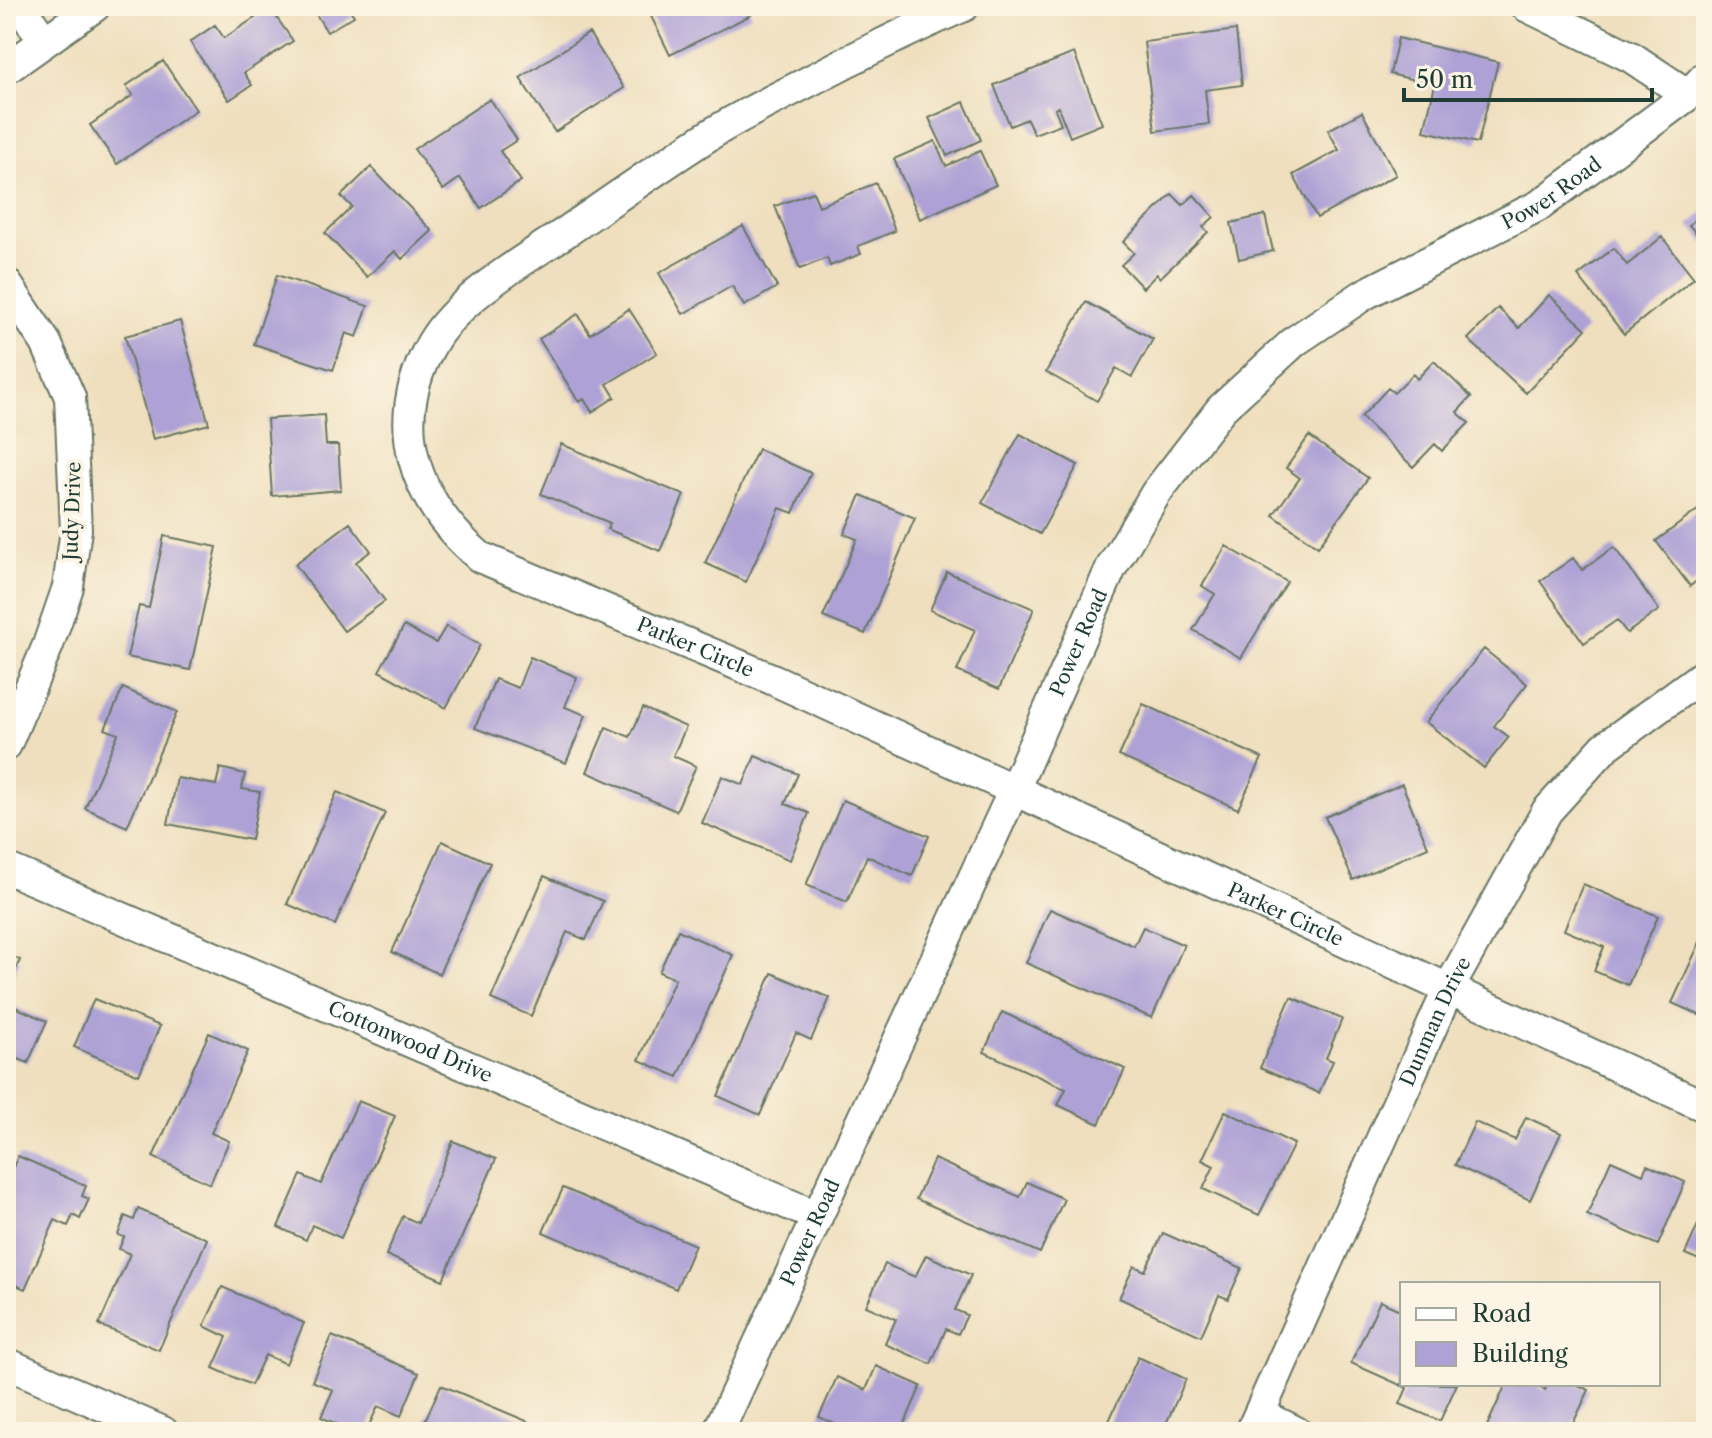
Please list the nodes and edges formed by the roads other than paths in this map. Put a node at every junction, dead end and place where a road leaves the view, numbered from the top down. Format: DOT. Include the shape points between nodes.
graph roads {
  1 [pos="20,6"];
  2 [pos="95,6"];
  3 [pos="964,6"];
  4 [pos="1526,6"];
  5 [pos="44,41"];
  6 [pos="6,69"];
  7 [pos="1697,86"];
  8 [pos="6,283"];
  9 [pos="1706,673"];
  10 [pos="6,745"];
  11 [pos="1013,792"];
  12 [pos="6,868"];
  13 [pos="1449,988"];
  14 [pos="1706,1107"];
  15 [pos="816,1216"];
  16 [pos="6,1363"];
  17 [pos="1256,1423"];
  18 [pos="163,1432"];
  19 [pos="718,1432"];
  20 [pos="1296,1432"];
  1 -- 5 [label="street"];
  2 -- 5 [label="street"];
  3 -- 11 [label="street, Parker Circle" via="713,133 500,276 446,323 433,342 414,390 409,436 424,491 456,537 480,557 772,679"];
  4 -- 7 [label="street"];
  5 -- 6 [label="street"];
  7 -- 11 [label="street, Power Road" via="1540,205 1365,294 1295,341 1221,409 1156,493 1111,568"];
  8 -- 10 [label="street, Judy Drive" via="46,343 70,397 76,530 68,587"];
  9 -- 13 [label="street, Dunman Drive" via="1605,747 1547,811"];
  11 -- 13 [label="street, Parker Circle"];
  11 -- 15 [label="street, Power Road"];
  12 -- 15 [label="street, Cottonwood Drive"];
  13 -- 14 [label="street, Parker Circle"];
  13 -- 17 [label="street, Dunman Drive"];
  15 -- 19 [label="street, Power Road"];
  16 -- 18 [label="street"];
  17 -- 20 [label="street"];
}
